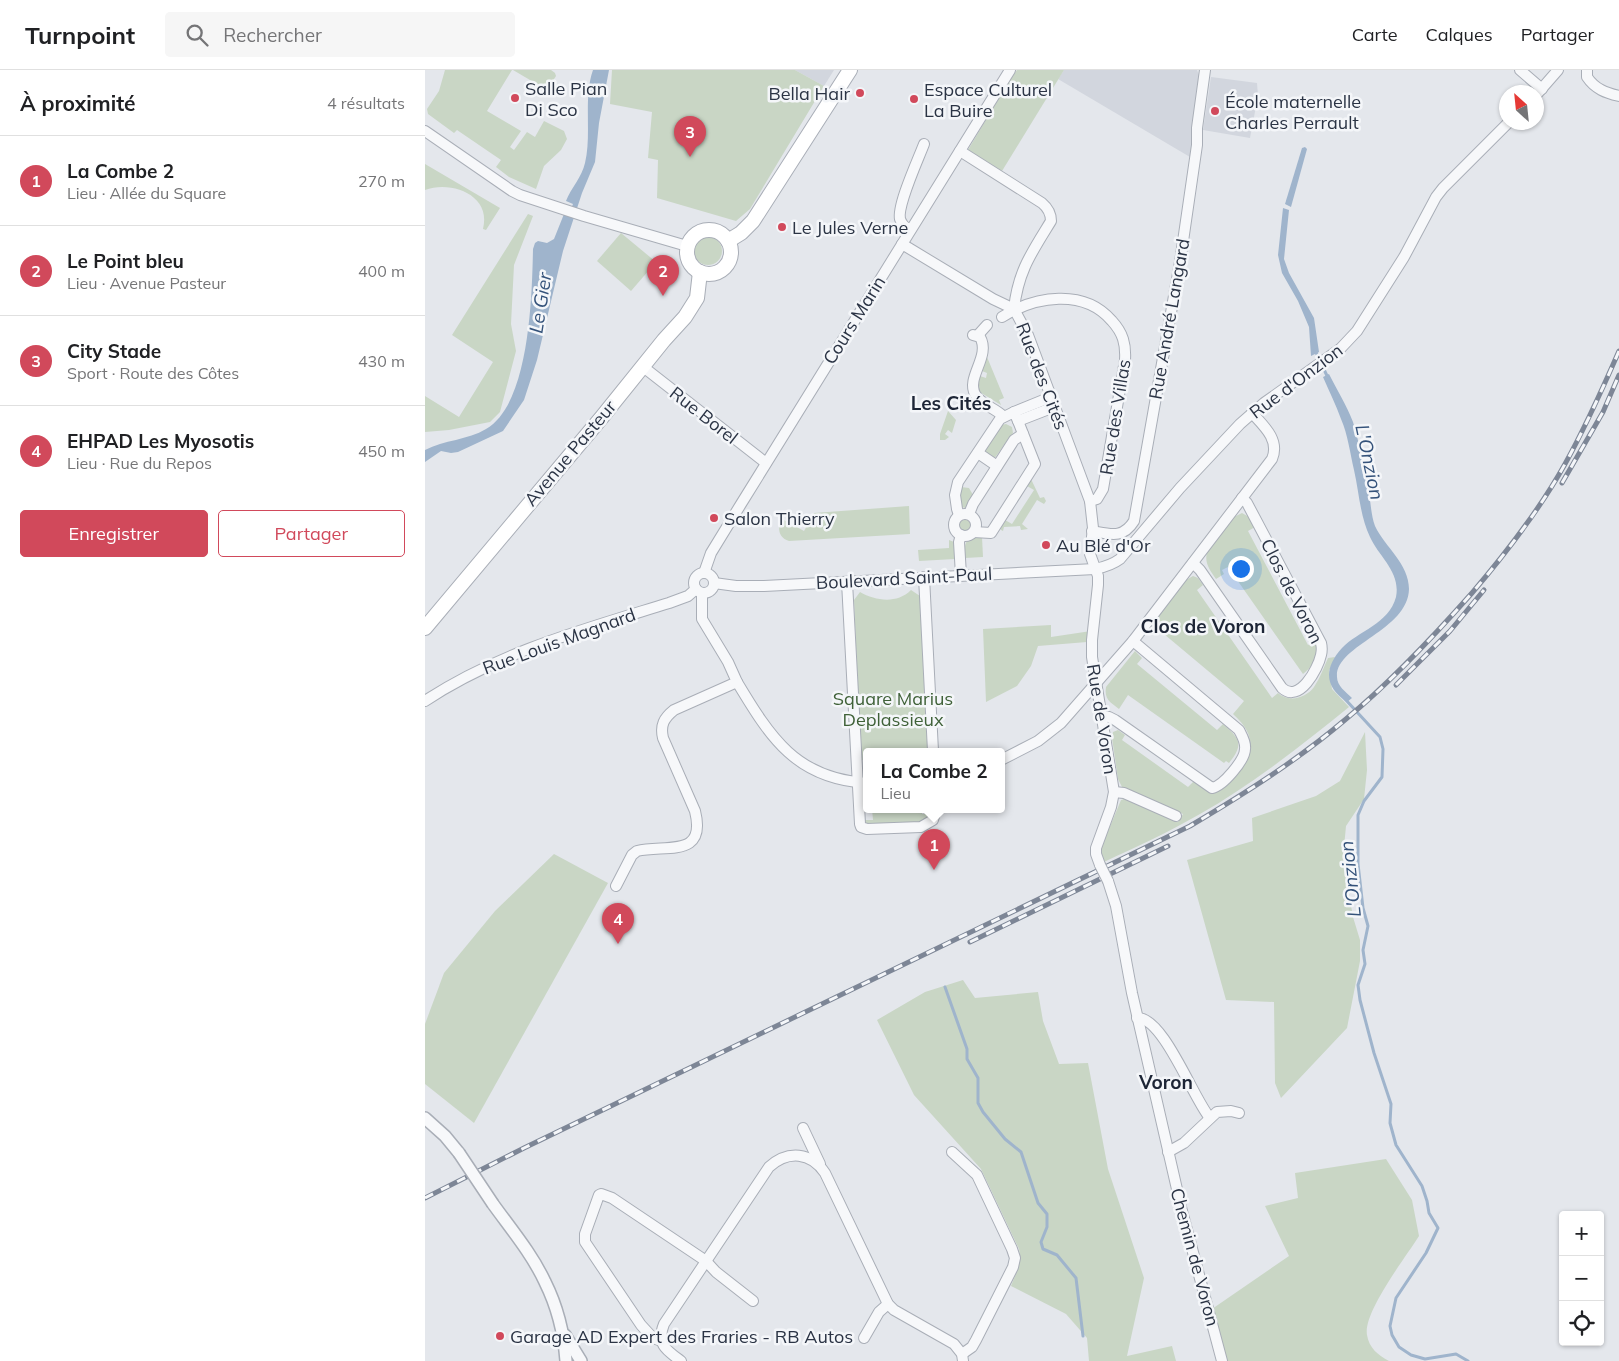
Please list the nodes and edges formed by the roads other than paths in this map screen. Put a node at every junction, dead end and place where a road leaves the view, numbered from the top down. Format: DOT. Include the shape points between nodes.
graph roads {
  1 [pos="850,70"];
  2 [pos="1010,70"];
  3 [pos="1205,70"];
  4 [pos="1520,70"];
  5 [pos="1558,70"];
  6 [pos="1587,70"];
  7 [pos="1534,85"];
  8 [pos="1544,85"];
  9 [pos="1619,96"];
  10 [pos="1501,130"];
  11 [pos="425,131"];
  12 [pos="924,144"];
  13 [pos="960,150"];
  14 [pos="910,230"];
  15 [pos="728,241"];
  16 [pos="901,244"];
  17 [pos="687,246"];
  18 [pos="699,272"];
  19 [pos="1014,309"];
  20 [pos="1002,317"];
  21 [pos="987,326"];
  22 [pos="643,366"];
  23 [pos="1053,402"];
  24 [pos="1252,413"];
  25 [pos="1003,416"];
  26 [pos="1016,416"];
  27 [pos="1023,434"];
  28 [pos="978,453"];
  29 [pos="766,463"];
  30 [pos="997,466"];
  31 [pos="1241,498"];
  32 [pos="1090,501"];
  33 [pos="964,514"];
  34 [pos="1092,531"];
  35 [pos="974,532"];
  36 [pos="961,535"];
  37 [pos="1193,563"];
  38 [pos="1095,569"];
  39 [pos="704,573"];
  40 [pos="961,575"];
  41 [pos="925,577"];
  42 [pos="847,582"];
  43 [pos="714,583"];
  44 [pos="699,591"];
  45 [pos="425,628"];
  46 [pos="1133,641"];
  47 [pos="737,682"];
  48 [pos="1096,682"];
  49 [pos="425,701"];
  50 [pos="1101,716"];
  51 [pos="933,748"];
  52 [pos="1005,758"];
  53 [pos="862,783"];
  54 [pos="1114,792"];
  55 [pos="935,813"];
  56 [pos="1176,816"];
  57 [pos="1108,881"];
  58 [pos="615,886"];
  59 [pos="1137,1018"];
  60 [pos="1239,1113"];
  61 [pos="425,1118"];
  62 [pos="1210,1118"];
  63 [pos="803,1128"];
  64 [pos="952,1152"];
  65 [pos="1168,1152"];
  66 [pos="821,1167"];
  67 [pos="706,1261"];
  68 [pos="753,1301"];
  69 [pos="888,1304"];
  70 [pos="561,1329"];
  71 [pos="864,1338"];
  72 [pos="661,1341"];
  73 [pos="963,1357"];
  74 [pos="566,1361"];
  75 [pos="581,1361"];
  76 [pos="681,1361"];
  77 [pos="1223,1361"];
  1 -- 15 [label="main road" via="753,221"];
  2 -- 13 [label="street, Cours Marin"];
  3 -- 34 [label="street, Rue André Langard" via="1180,262 1135,515 1129,528 1121,533"];
  4 -- 7 [label="street"];
  5 -- 8 [label="street"];
  6 -- 9 [label="street" via="1590,82 1604,92"];
  10 -- 24 [label="street, Rue d'Onzion" via="1436,197 1404,257 1361,325 1340,349"];
  11 -- 17 [label="street" via="512,191"];
  12 -- 14 [label="street" via="900,213 902,223"];
  13 -- 14 [label="street, Cours Marin"];
  13 -- 19 [label="street" via="1042,203 1050,212 1051,221 1019,278"];
  14 -- 16 [label="street, Cours Marin"];
  15 -- 17 [label="main road" via="719,232 705,231 693,237"];
  15 -- 18 [label="main road" via="731,256 725,267 713,274"];
  16 -- 19 [label="street, Rue des Cités"];
  16 -- 29 [label="street, Cours Marin"];
  17 -- 18 [label="main road" via="690,263"];
  18 -- 22 [label="main road, Avenue Pasteur" via="699,292 691,309"];
  19 -- 20 [label="street, Rue des Villas"];
  19 -- 23 [label="street, Rue des Cités" via="1028,334"];
  19 -- 32 [label="street, Rue des Villas" via="1050,299 1081,300 1108,316 1123,337 1125,360 1103,489 1097,498"];
  21 -- 25 [label="street" via="975,335 983,346 973,383 974,393"];
  22 -- 29 [label="street, Rue Borel"];
  22 -- 45 [label="main road, Avenue Pasteur"];
  23 -- 26 [label="street"];
  23 -- 32 [label="street, Rue des Cités"];
  24 -- 31 [label="street" via="1271,435 1275,453"];
  24 -- 38 [label="street, Rue d'Onzion" via="1180,488 1119,559 1104,568"];
  25 -- 26 [label="street"];
  25 -- 28 [label="street"];
  26 -- 27 [label="street"];
  27 -- 30 [label="street" via="1014,440"];
  27 -- 35 [label="street" via="1035,464 991,533"];
  28 -- 30 [label="street"];
  28 -- 33 [label="street" via="956,486 957,509"];
  29 -- 39 [label="street, Cours Marin" via="711,553"];
  30 -- 33 [label="street"];
  31 -- 37 [label="street"];
  31 -- 37 [label="street, Clos de Voron" via="1247,503 1321,642 1319,661 1301,689 1291,694 1282,688"];
  32 -- 34 [label="street, Rue des Cités"];
  33 -- 35 [label="street" via="976,521"];
  33 -- 36 [label="street" via="955,520 954,526"];
  34 -- 38 [label="street, Rue des Cités" via="1089,554"];
  35 -- 36 [label="street" via="968,536"];
  36 -- 40 [label="street"];
  37 -- 46 [label="street"];
  38 -- 40 [label="street, Boulevard Saint-Paul"];
  38 -- 48 [label="street, Rue de Voron" via="1098,593 1092,640"];
  39 -- 43 [label="street" via="711,576"];
  39 -- 44 [label="street" via="696,577 694,583"];
  40 -- 41 [label="street, Boulevard Saint-Paul"];
  41 -- 42 [label="street, Boulevard Saint-Paul"];
  41 -- 51 [label="street"];
  42 -- 43 [label="street, Boulevard Saint-Paul" via="764,586"];
  42 -- 53 [label="street"];
  43 -- 44 [label="street" via="711,590"];
  44 -- 47 [label="street" via="702,619"];
  44 -- 49 [label="street, Rue Louis Magnard" via="502,659 465,676"];
  46 -- 48 [label="street"];
  46 -- 50 [label="street" via="1239,730 1245,743 1244,755 1219,786 1213,788 1115,720"];
  47 -- 53 [label="street" via="771,736 786,752 819,772"];
  47 -- 58 [label="street" via="674,710 661,729 698,822 692,841 677,848 637,851"];
  48 -- 50 [label="street, Rue de Voron"];
  48 -- 52 [label="street" via="1061,723 1037,741"];
  50 -- 54 [label="street, Rue de Voron"];
  53 -- 55 [label="street" via="860,824 864,829 921,827 933,820"];
  54 -- 56 [label="street" via="1124,793"];
  54 -- 57 [label="street, Rue de Voron, bridge" via="1096,848"];
  57 -- 59 [label="street, Chemin de Voron" via="1116,906"];
  59 -- 62 [label="street" via="1146,1019 1173,1053 1199,1104"];
  59 -- 65 [label="street, Chemin de Voron"];
  60 -- 62 [label="street" via="1221,1110"];
  61 -- 70 [label="street, bridge" via="459,1154 545,1280"];
  62 -- 65 [label="street" via="1184,1143"];
  63 -- 66 [label="street"];
  64 -- 73 [label="street" via="977,1174 1015,1258 976,1340"];
  65 -- 77 [label="street, Chemin de Voron"];
  66 -- 67 [label="street" via="807,1157 787,1156 777,1160 769,1167"];
  66 -- 69 [label="street"];
  67 -- 68 [label="street"];
  67 -- 72 [label="street" via="664,1324"];
  67 -- 72 [label="street" via="612,1198 601,1194 597,1198 585,1242 641,1325 653,1338"];
  69 -- 71 [label="street" via="879,1312"];
  69 -- 73 [label="street" via="954,1344"];
  70 -- 74 [label="street"];
  70 -- 75 [label="street"];
  72 -- 76 [label="street"];
}
